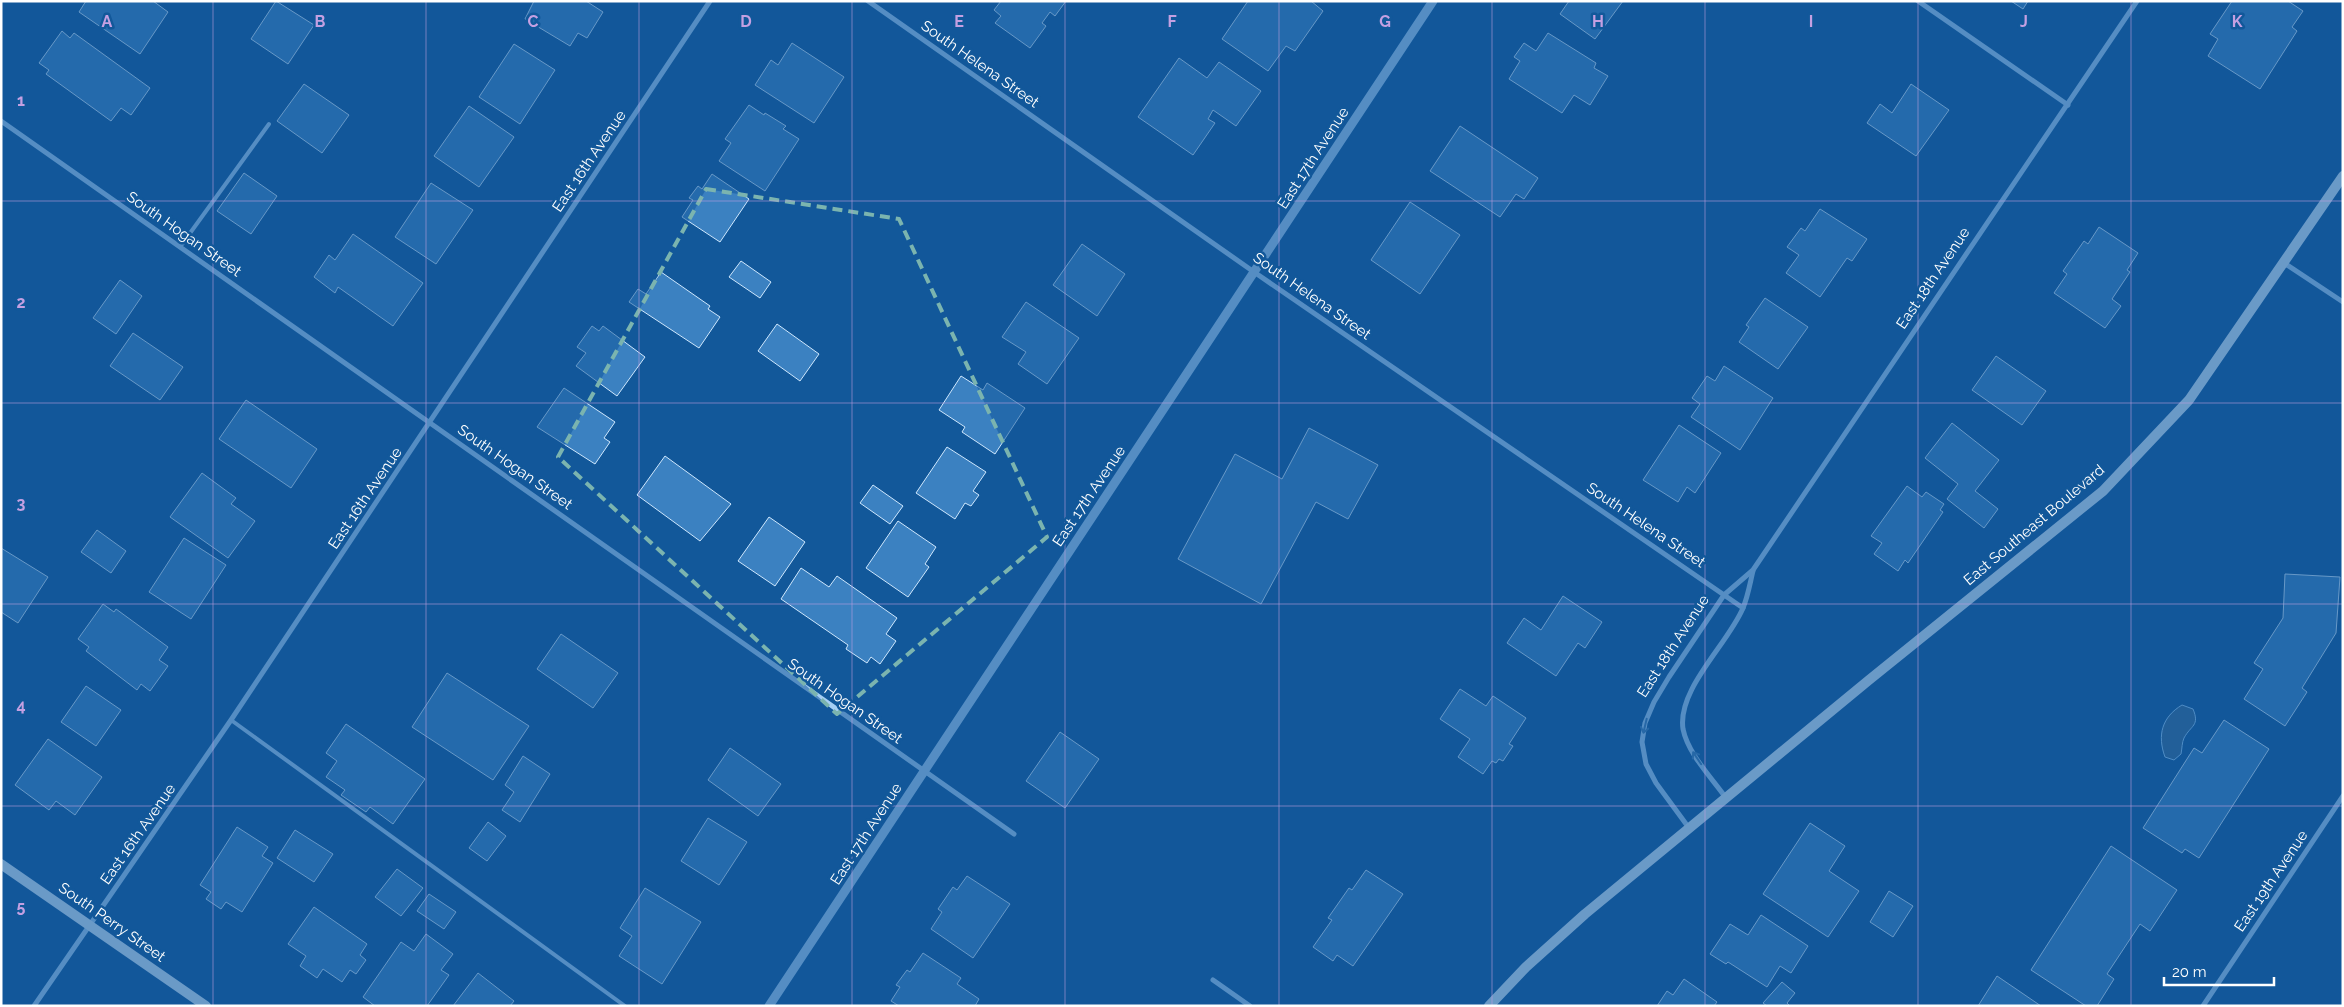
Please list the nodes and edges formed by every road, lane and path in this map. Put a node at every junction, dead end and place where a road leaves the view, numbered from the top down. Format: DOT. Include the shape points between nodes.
graph roads {
  1 [pos="710,1"];
  2 [pos="868,1"];
  3 [pos="1433,1"];
  4 [pos="1918,1"];
  5 [pos="2137,1"];
  6 [pos="2068,104"];
  7 [pos="1,121"];
  8 [pos="269,124"];
  9 [pos="2343,176"];
  10 [pos="180,247"];
  11 [pos="2284,263"];
  12 [pos="1254,272"];
  13 [pos="2343,302"];
  14 [pos="430,423"];
  15 [pos="1753,570"];
  16 [pos="1724,595"];
  17 [pos="1743,608"];
  18 [pos="231,720"];
  19 [pos="923,771"];
  20 [pos="2343,796"];
  21 [pos="1726,798"];
  22 [pos="1689,828"];
  23 [pos="1014,834"];
  24 [pos="1,864"];
  25 [pos="90,925"];
  26 [pos="1213,980"];
  27 [pos="34,1006"];
  28 [pos="206,1006"];
  29 [pos="625,1006"];
  30 [pos="769,1006"];
  31 [pos="1250,1006"];
  32 [pos="1489,1006"];
  33 [pos="2203,1006"];
  1 -- 14 [label="street, East 16th Avenue"];
  2 -- 12 [label="street, South Helena Street"];
  3 -- 12 [label="street, East 17th Avenue"];
  4 -- 6 [label="street"];
  5 -- 6 [label="street, East 18th Avenue"];
  6 -- 15 [label="street, East 18th Avenue"];
  7 -- 10 [label="street, South Hogan Street"];
  8 -- 10 [label="lane"];
  9 -- 11 [label="main road, East Southeast Boulevard"];
  10 -- 14 [label="street, South Hogan Street"];
  11 -- 13 [label="street"];
  11 -- 21 [label="main road, East Southeast Boulevard" via="2189,400 2103,491"];
  12 -- 16 [label="street, South Helena Street"];
  12 -- 19 [label="street, East 17th Avenue"];
  14 -- 18 [label="street, East 16th Avenue"];
  14 -- 19 [label="street, South Hogan Street"];
  15 -- 16 [label="street, East 18th Avenue"];
  15 -- 17 [label="street, East 18th Avenue"];
  16 -- 17 [label="street, South Helena Street"];
  16 -- 22 [label="street, East 18th Avenue, one-way" via="1654,702 1645,723 1642,742 1646,764 1656,783"];
  21 -- 17 [label="street, East 18th Avenue, one-way" via="1694,753 1684,730 1683,712 1690,693"];
  18 -- 25 [label="street, East 16th Avenue"];
  18 -- 29 [label="lane"];
  19 -- 23 [label="street, South Hogan Street"];
  19 -- 30 [label="street, East 17th Avenue"];
  20 -- 33 [label="street, East 19th Avenue"];
  21 -- 22 [label="main road"];
  22 -- 32 [label="main road" via="1526,967"];
  24 -- 25 [label="main road, South Perry Street"];
  25 -- 27 [label="street, East 16th Avenue"];
  25 -- 28 [label="main road, South Perry Street"];
  26 -- 31 [label="street"];
}
